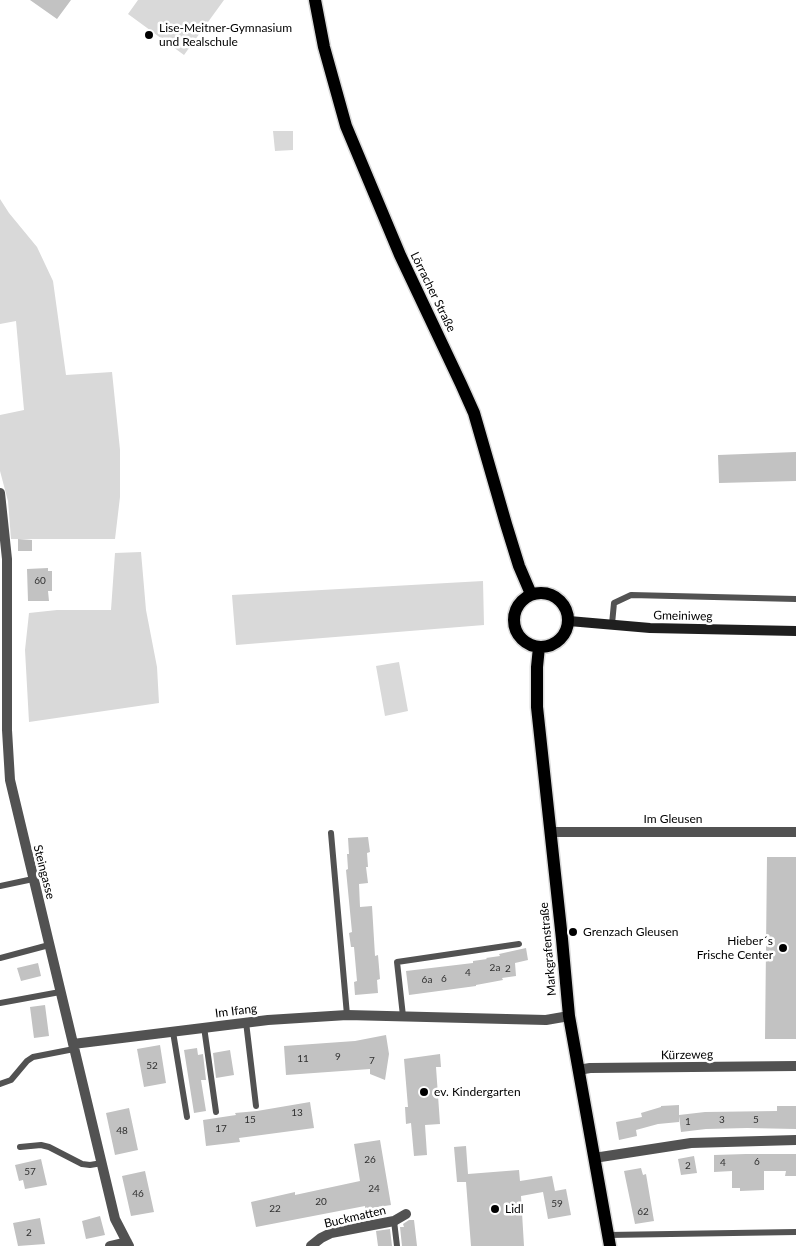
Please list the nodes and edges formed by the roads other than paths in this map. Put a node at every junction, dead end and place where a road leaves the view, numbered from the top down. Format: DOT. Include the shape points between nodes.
graph roads {
  1 [pos="315,0"];
  2 [pos="0,492"];
  3 [pos="531,594"];
  4 [pos="796,599"];
  5 [pos="569,621"];
  6 [pos="612,624"];
  7 [pos="796,631"];
  8 [pos="539,647"];
  9 [pos="550,832"];
  10 [pos="796,832"];
  11 [pos="331,833"];
  12 [pos="33,879"];
  13 [pos="0,886"];
  14 [pos="519,944"];
  15 [pos="49,945"];
  16 [pos="0,958"];
  17 [pos="60,992"];
  18 [pos="0,1003"];
  19 [pos="347,1015"];
  20 [pos="403,1016"];
  21 [pos="569,1016"];
  22 [pos="246,1022"];
  23 [pos="204,1027"];
  24 [pos="173,1032"];
  25 [pos="74,1047"];
  26 [pos="796,1066"];
  27 [pos="578,1070"];
  28 [pos="0,1084"];
  29 [pos="256,1106"];
  30 [pos="216,1112"];
  31 [pos="187,1117"];
  32 [pos="796,1140"];
  33 [pos="20,1147"];
  34 [pos="594,1158"];
  35 [pos="102,1163"];
  36 [pos="406,1214"];
  37 [pos="394,1221"];
  38 [pos="796,1232"];
  39 [pos="609,1240"];
  40 [pos="128,1244"];
  41 [pos="110,1246"];
  42 [pos="311,1246"];
  43 [pos="397,1246"];
  1 -- 3 [label="main road, Lörracher Straße" via="346,126 400,255 474,413 519,566"];
  2 -- 12 [label="street, Steingasse" via="7,559 10,780"];
  3 -- 5 [label="main road" via="545,592 557,598 566,608"];
  3 -- 8 [label="main road" via="519,604 515,628 524,641"];
  4 -- 6 [label="lane" via="631,595 614,603"];
  5 -- 6 [label="street, Gmeiniweg"];
  5 -- 8 [label="main road" via="567,630 556,643"];
  6 -- 7 [label="street, Gmeiniweg" via="650,628"];
  8 -- 9 [label="main road, Markgrafenstraße" via="537,707"];
  9 -- 10 [label="street, Im Gleusen"];
  9 -- 21 [label="main road, Markgrafenstraße"];
  11 -- 19 [label="lane"];
  12 -- 13 [label="lane"];
  12 -- 15 [label="street, Steingasse"];
  14 -- 20 [label="lane" via="396,962"];
  15 -- 16 [label="lane"];
  15 -- 17 [label="street, Steingasse"];
  17 -- 18 [label="lane"];
  17 -- 25 [label="street, Steingasse"];
  19 -- 20 [label="street, Im Ifang"];
  19 -- 22 [label="street, Im Ifang"];
  20 -- 21 [label="street, Im Ifang" via="546,1020"];
  21 -- 27 [label="main road, Markgrafenstraße"];
  22 -- 23 [label="street, Im Ifang"];
  22 -- 29 [label="lane"];
  23 -- 24 [label="street, Im Ifang"];
  23 -- 30 [label="lane"];
  24 -- 25 [label="street, Im Ifang"];
  24 -- 31 [label="lane"];
  25 -- 28 [label="lane" via="33,1057 11,1080"];
  25 -- 35 [label="street, Steingasse"];
  26 -- 27 [label="street, Kürzeweg"];
  27 -- 34 [label="main road, Markgrafenstraße"];
  32 -- 34 [label="street" via="691,1143"];
  33 -- 35 [label="lane" via="41,1145 82,1164"];
  34 -- 39 [label="main road, Markgrafenstraße"];
  35 -- 40 [label="street, Steingasse" via="116,1219"];
  36 -- 37 [label="street, Buckmatten"];
  37 -- 42 [label="street, Buckmatten" via="331,1234"];
  37 -- 43 [label="lane"];
  38 -- 39 [label="lane"];
  40 -- 41 [label="street"];
}
